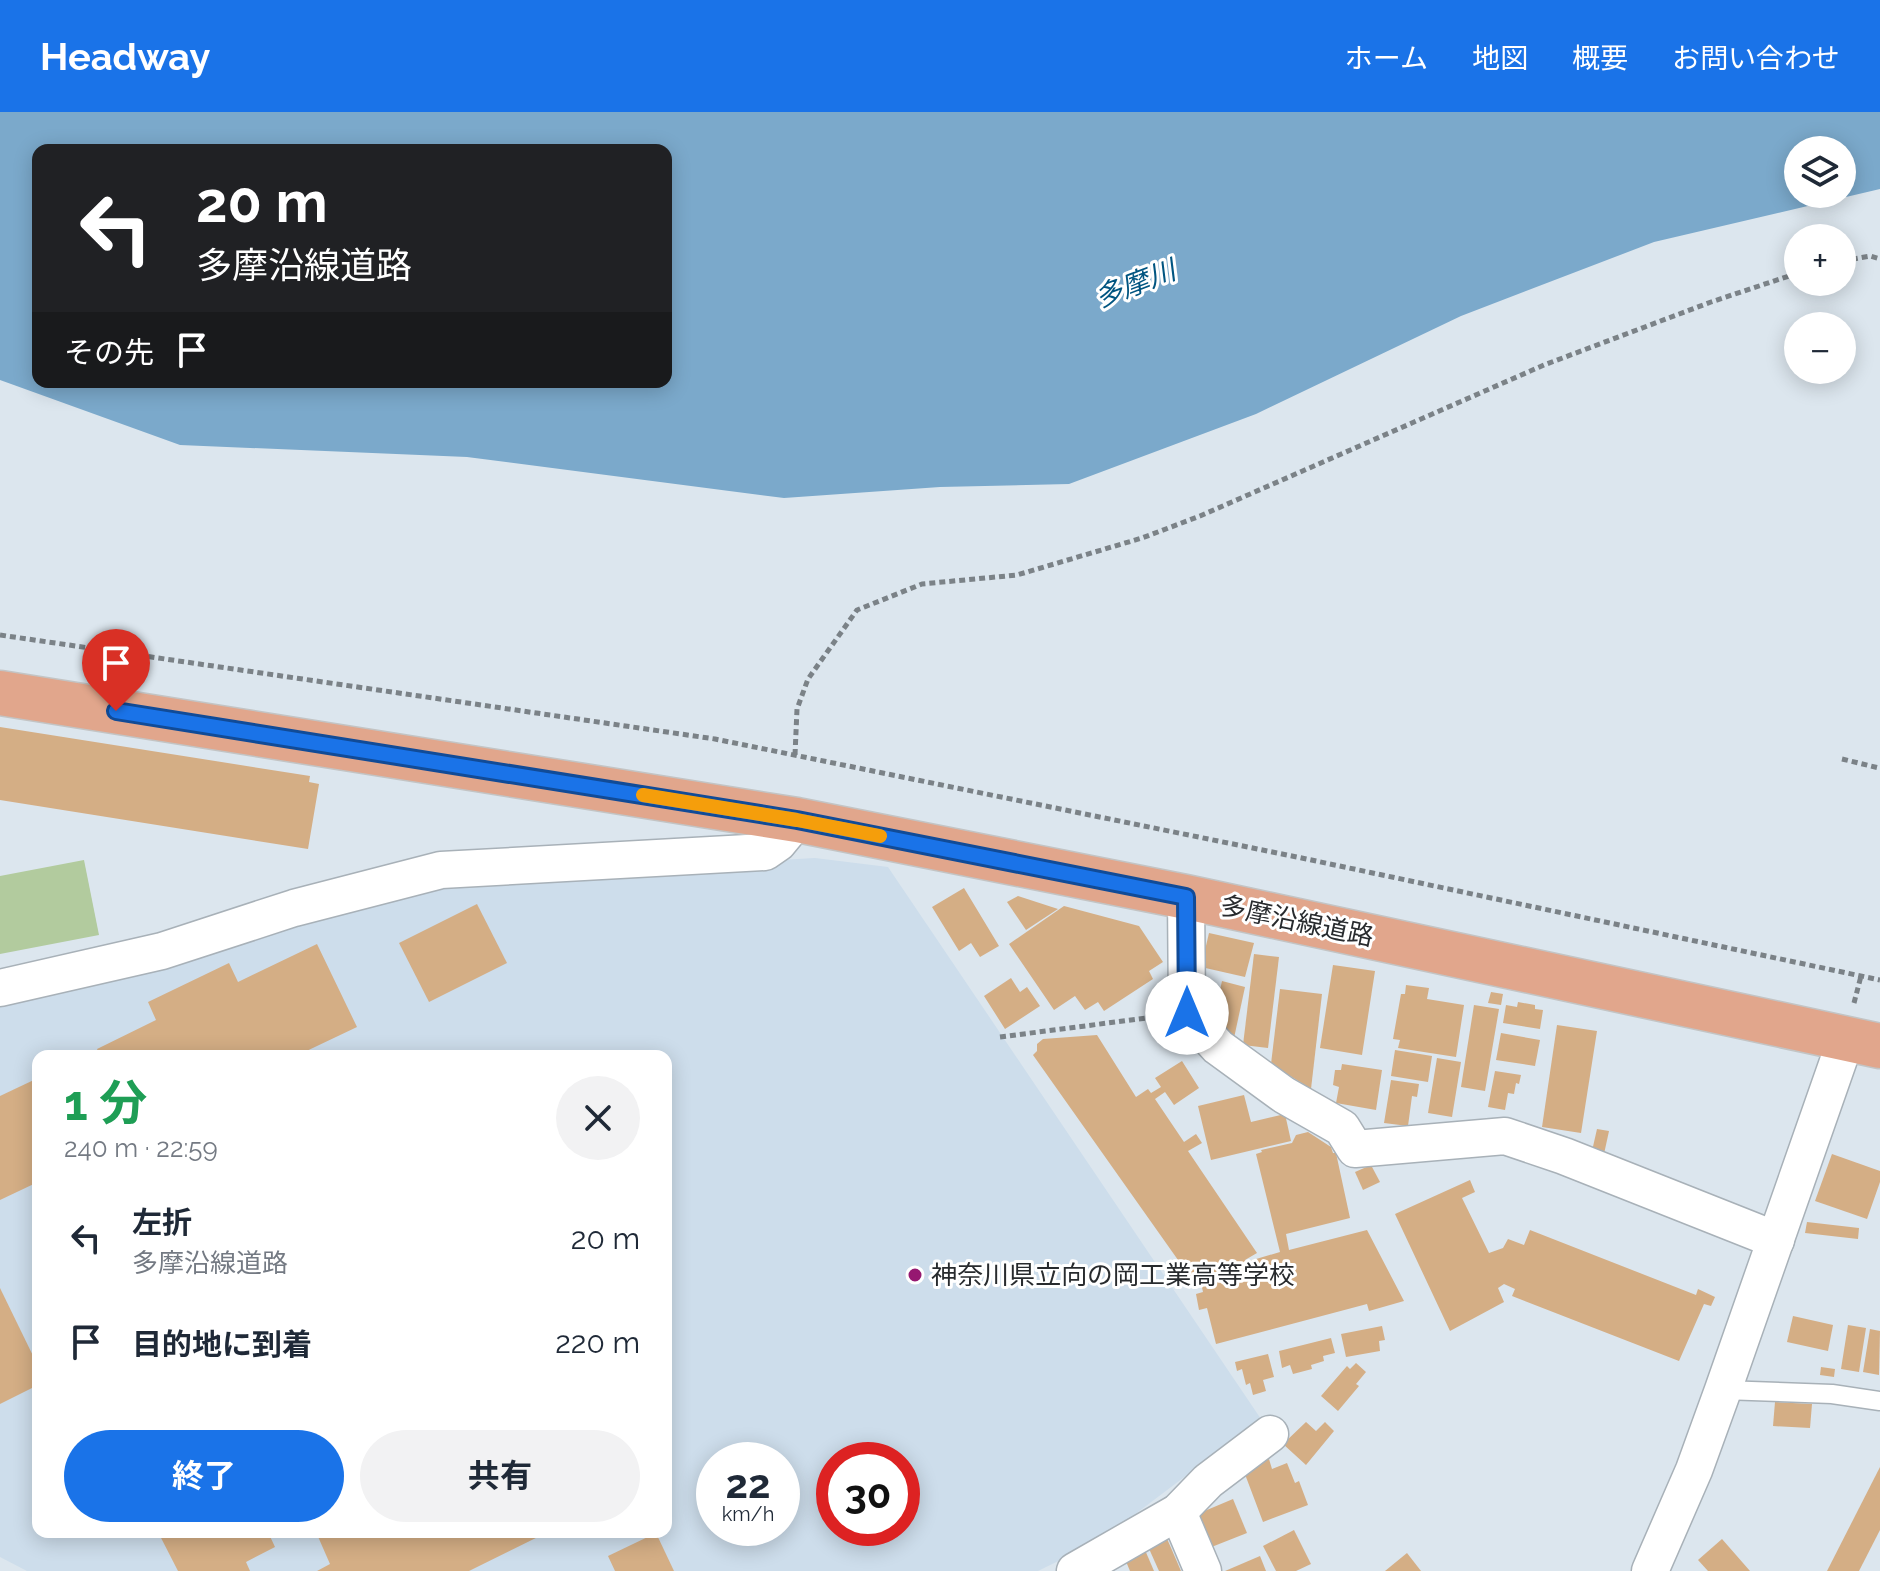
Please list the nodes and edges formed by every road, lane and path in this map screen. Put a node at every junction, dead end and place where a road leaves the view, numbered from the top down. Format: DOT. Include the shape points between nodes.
graph roads {
  1 [pos="1856,258"];
  2 [pos="1880,259"];
  3 [pos="1784,278"];
  4 [pos="0,635"];
  5 [pos="0,693"];
  6 [pos="795,755"];
  7 [pos="1842,759"];
  8 [pos="1879,768"];
  9 [pos="797,820"];
  10 [pos="1186,897"];
  11 [pos="1880,980"];
  12 [pos="0,988"];
  13 [pos="1187,1013"];
  14 [pos="1000,1037"];
  15 [pos="1863,1042"];
  16 [pos="1776,1240"];
  17 [pos="1723,1390"];
  18 [pos="1880,1401"];
  19 [pos="1270,1434"];
  20 [pos="1178,1512"];
  21 [pos="1075,1571"];
  22 [pos="1203,1571"];
  23 [pos="1650,1571"];
  1 -- 2 [label="path"];
  3 -- 6 [label="path" via="1544,365 1142,538 1017,575 922,584 857,610 808,679 797,709"];
  4 -- 6 [label="path" via="584,718"];
  5 -- 9 [label="main road, 多摩沿線道路"];
  6 -- 11 [label="path"];
  7 -- 8 [label="path"];
  9 -- 10 [label="main road, 多摩沿線道路"];
  9 -- 12 [label="street" via="765,852 441,870 294,908 162,951"];
  10 -- 13 [label="street"];
  10 -- 15 [label="main road, 多摩沿線道路"];
  13 -- 14 [label="path"];
  13 -- 16 [label="street" via="1218,1047 1284,1095 1342,1128 1355,1149 1505,1136"];
  15 -- 16 [label="street"];
  16 -- 17 [label="street"];
  17 -- 18 [label="lane"];
  17 -- 23 [label="street"];
  19 -- 20 [label="street" via="1208,1481"];
  20 -- 21 [label="street"];
  20 -- 22 [label="street"];
}
